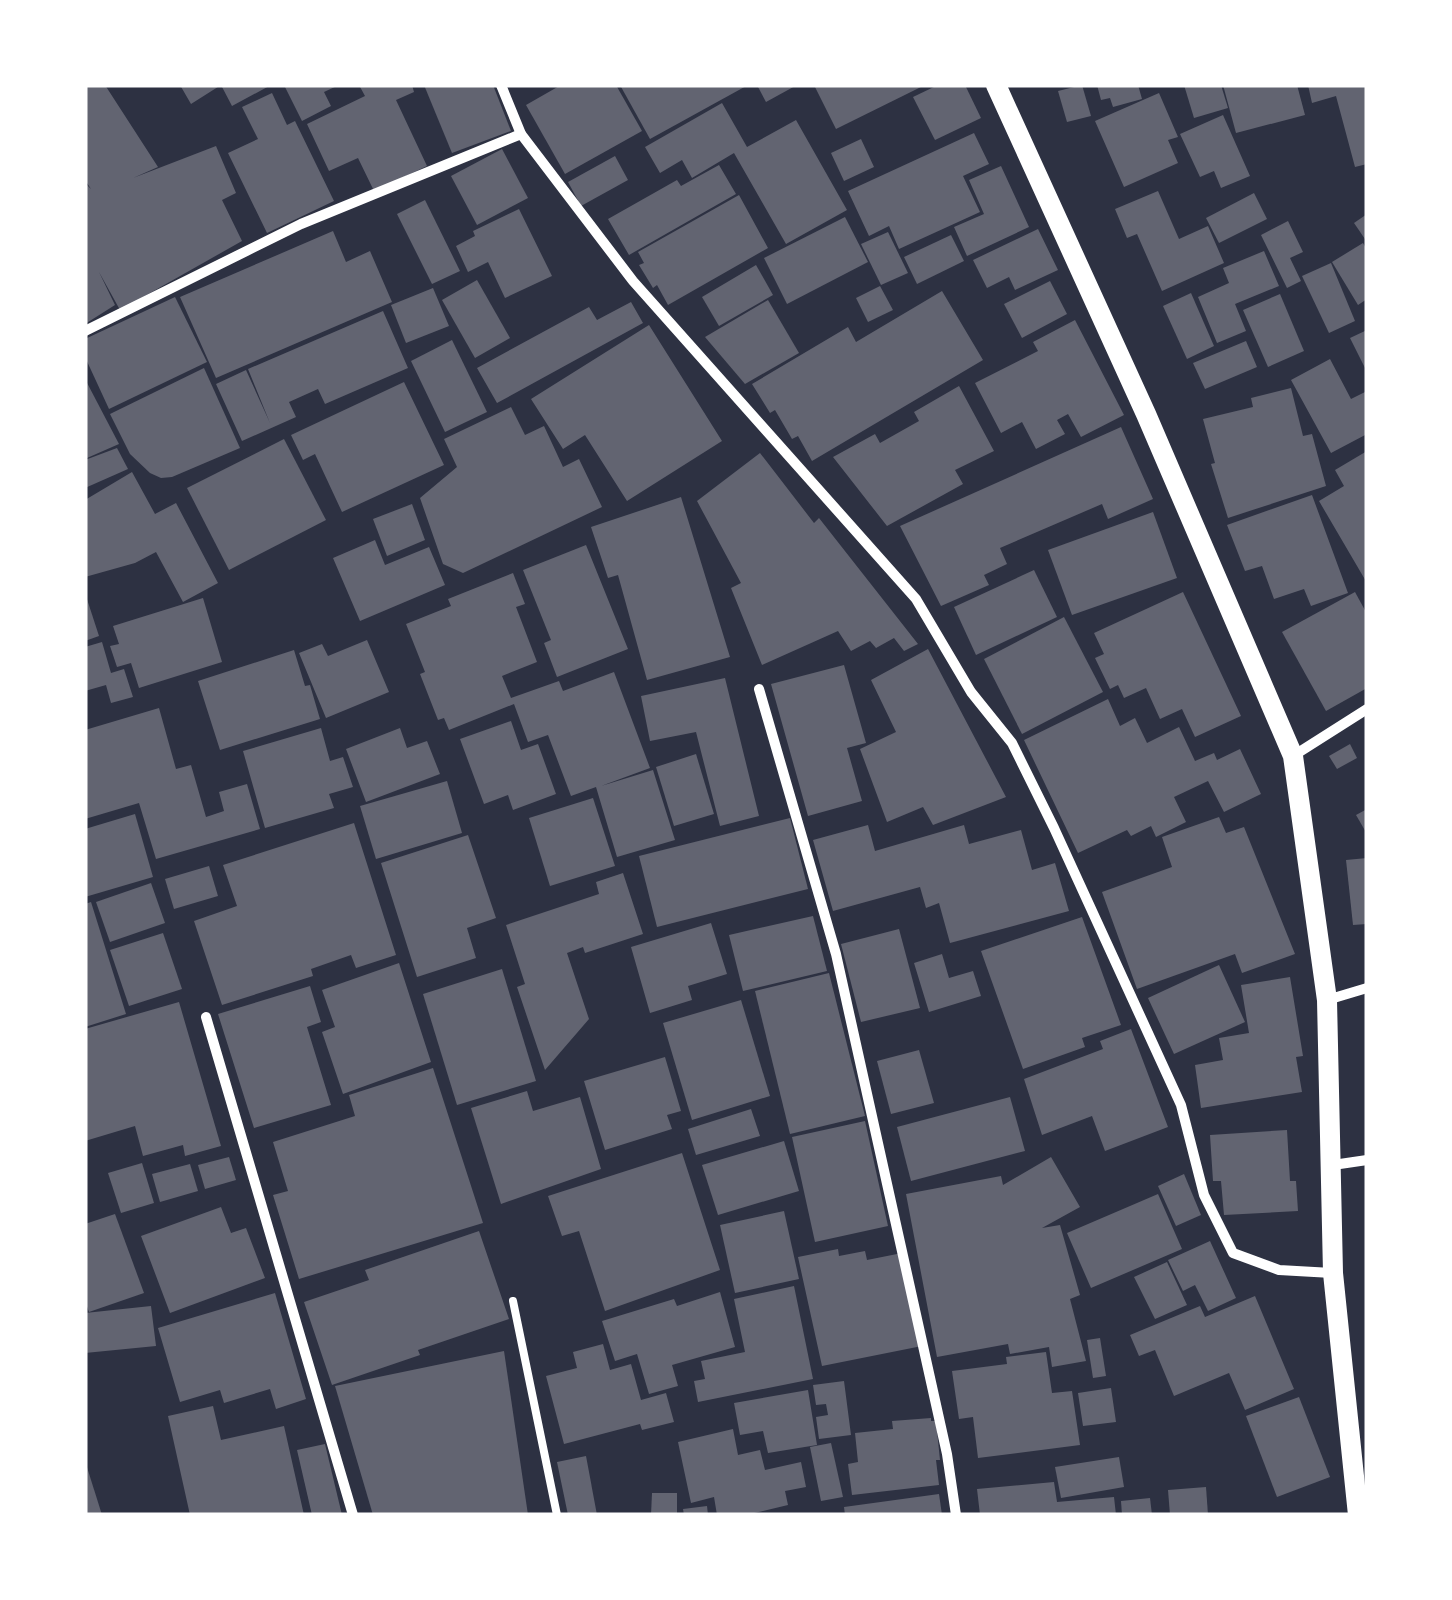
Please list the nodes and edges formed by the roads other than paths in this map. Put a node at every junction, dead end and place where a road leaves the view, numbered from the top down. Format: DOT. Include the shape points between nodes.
graph roads {
  1 [pos="501,85"];
  2 [pos="996,85"];
  3 [pos="520,134"];
  4 [pos="85,331"];
  5 [pos="759,689"];
  6 [pos="1367,709"];
  7 [pos="1294,756"];
  8 [pos="1367,988"];
  9 [pos="1327,1000"];
  10 [pos="206,1017"];
  11 [pos="1367,1160"];
  12 [pos="1333,1166"];
  13 [pos="1333,1274"];
  14 [pos="514,1301"];
  15 [pos="353,1515"];
  16 [pos="557,1515"];
  17 [pos="956,1515"];
  18 [pos="1358,1515"];
  1 -- 3 [label="street"];
  2 -- 7 [label="main road"];
  3 -- 4 [label="street" via="300,224"];
  3 -- 13 [label="street" via="633,281 916,599 971,692 1012,744 1182,1105 1204,1195 1233,1254 1279,1270"];
  5 -- 17 [label="street" via="836,954"];
  6 -- 7 [label="street"];
  7 -- 9 [label="main road"];
  8 -- 9 [label="street"];
  9 -- 12 [label="main road"];
  10 -- 15 [label="street"];
  11 -- 12 [label="street"];
  12 -- 13 [label="main road"];
  13 -- 18 [label="main road"];
  14 -- 16 [label="lane"];
}
